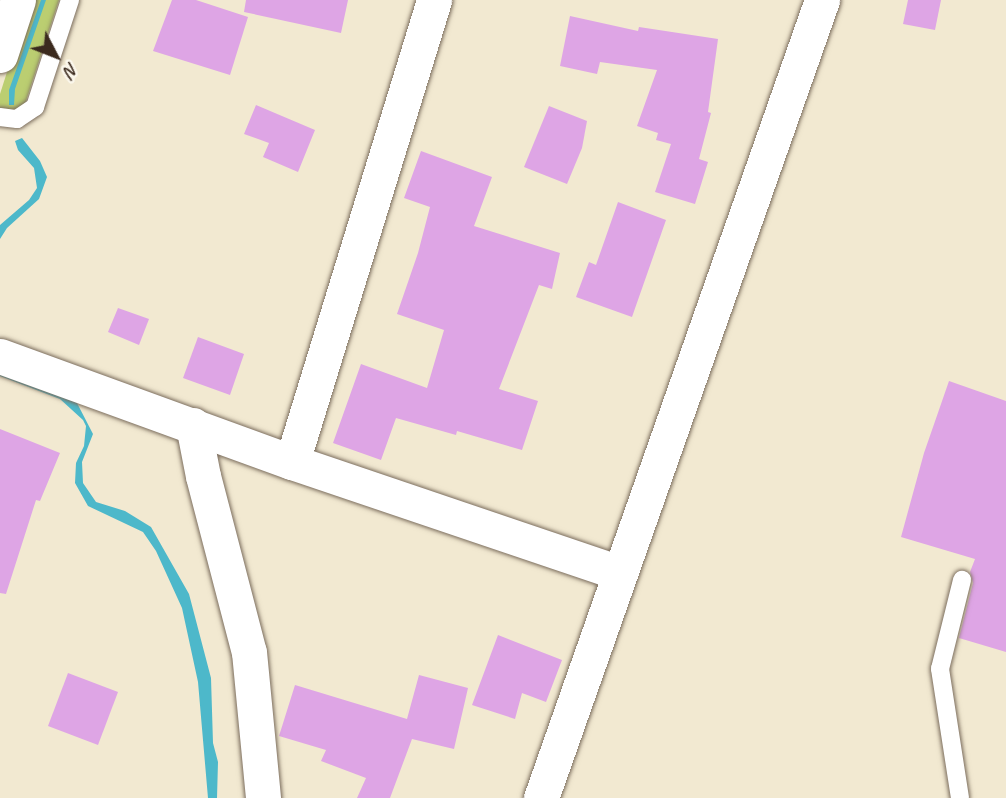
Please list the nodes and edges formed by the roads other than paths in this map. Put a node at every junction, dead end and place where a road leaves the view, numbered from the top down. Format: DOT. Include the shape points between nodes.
graph roads {
  1 [pos="18,0"];
  2 [pos="70,0"];
  3 [pos="435,0"];
  4 [pos="822,0"];
  5 [pos="0,55"];
  6 [pos="0,117"];
  7 [pos="0,356"];
  8 [pos="193,425"];
  9 [pos="292,462"];
  10 [pos="619,573"];
  11 [pos="962,580"];
  12 [pos="263,798"];
  13 [pos="541,798"];
  14 [pos="960,798"];
  1 -- 5 [label="street"];
  2 -- 6 [label="lane" via="35,107 17,119"];
  3 -- 9 [label="street"];
  4 -- 10 [label="street"];
  7 -- 8 [label="street"];
  8 -- 9 [label="street"];
  8 -- 12 [label="street" via="250,652"];
  9 -- 10 [label="street"];
  10 -- 13 [label="street"];
  11 -- 14 [label="lane" via="940,669"];
}
